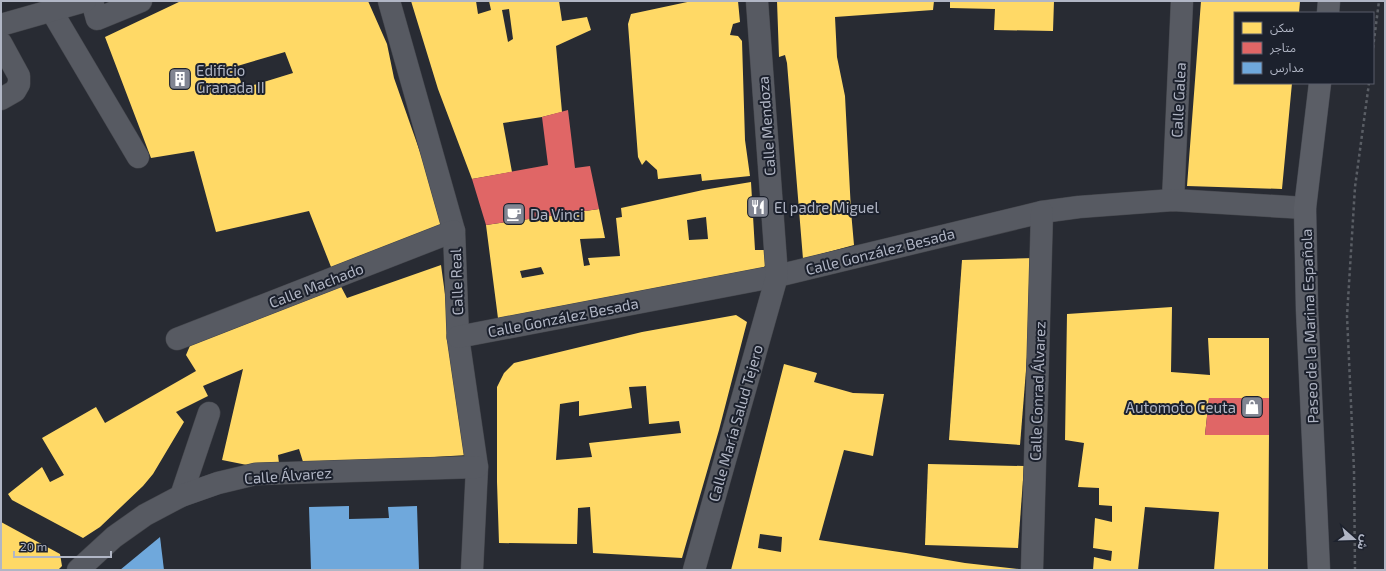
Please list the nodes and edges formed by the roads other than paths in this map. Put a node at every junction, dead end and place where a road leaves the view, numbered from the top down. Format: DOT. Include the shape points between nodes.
graph roads {
  1 [pos="85,1"];
  2 [pos="92,1"];
  3 [pos="140,1"];
  4 [pos="389,1"];
  5 [pos="757,1"];
  6 [pos="1182,1"];
  7 [pos="1329,1"];
  8 [pos="59,6"];
  9 [pos="1328,12"];
  10 [pos="1,25"];
  11 [pos="1,43"];
  12 [pos="1320,84"];
  13 [pos="1,99"];
  14 [pos="138,157"];
  15 [pos="1173,200"];
  16 [pos="1305,208"];
  17 [pos="1042,212"];
  18 [pos="454,231"];
  19 [pos="777,276"];
  20 [pos="458,337"];
  21 [pos="178,338"];
  22 [pos="209,413"];
  23 [pos="477,467"];
  24 [pos="181,496"];
  25 [pos="78,570"];
  26 [pos="472,570"];
  27 [pos="694,570"];
  28 [pos="1032,570"];
  29 [pos="1319,570"];
  1 -- 8 [label="street"];
  2 -- 3 [label="street" via="97,19"];
  4 -- 18 [label="street, Calle Real"];
  5 -- 19 [label="street, Calle Mendoza"];
  6 -- 15 [label="street, Calle Galea"];
  7 -- 9 [label="main road"];
  8 -- 10 [label="street"];
  8 -- 14 [label="street"];
  11 -- 13 [label="street" via="19,76 19,84 15,91"];
  12 -- 16 [label="main road, Paseo de la Marina Española"];
  15 -- 16 [label="street, Calle González Besada"];
  15 -- 17 [label="street, Calle González Besada"];
  16 -- 29 [label="main road, Paseo de la Marina Española"];
  17 -- 19 [label="street, Calle González Besada"];
  17 -- 28 [label="street, Calle Conrad Álvarez"];
  18 -- 20 [label="street, Calle Real"];
  18 -- 21 [label="street, Calle Machado"];
  19 -- 20 [label="street, Calle González Besada"];
  19 -- 27 [label="street, Calle María Salud Tejero"];
  20 -- 23 [label="street, Calle Real"];
  22 -- 24 [label="street"];
  23 -- 24 [label="street, Calle Álvarez" via="256,474 218,483"];
  23 -- 26 [label="street, Calle Real"];
  24 -- 25 [label="street, Calle Álvarez" via="126,528"];
}
